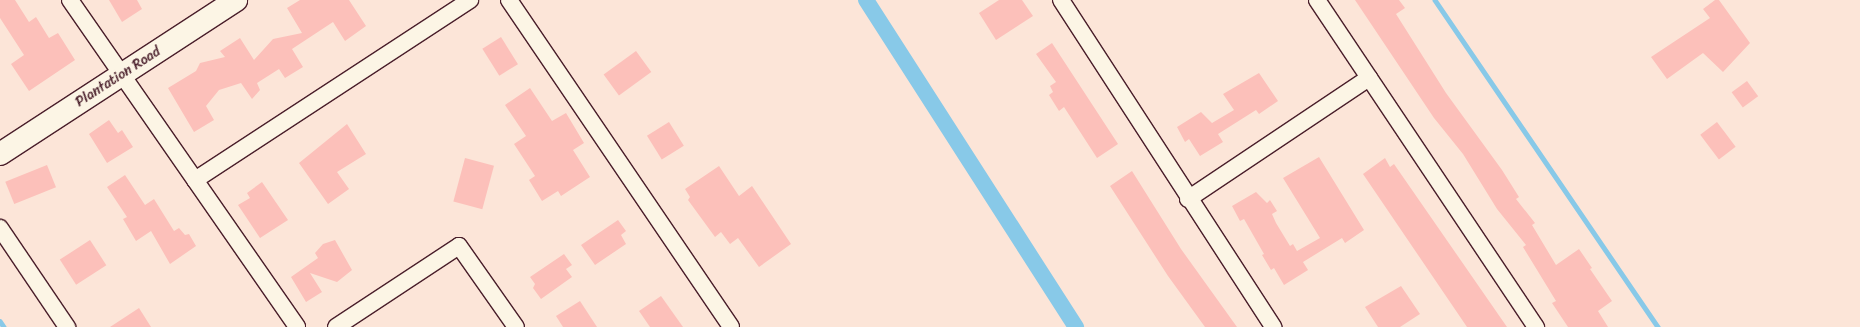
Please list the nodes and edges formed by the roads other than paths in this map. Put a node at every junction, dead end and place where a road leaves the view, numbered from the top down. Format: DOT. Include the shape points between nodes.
graph roads {
  1 [pos="70,0"];
  2 [pos="236,0"];
  3 [pos="470,0"];
  4 [pos="509,0"];
  5 [pos="1061,0"];
  6 [pos="1317,0"];
  7 [pos="121,75"];
  8 [pos="1369,78"];
  9 [pos="0,154"];
  10 [pos="195,180"];
  11 [pos="1188,199"];
  12 [pos="0,228"];
  13 [pos="67,327"];
  14 [pos="297,327"];
  15 [pos="336,327"];
  16 [pos="516,327"];
  17 [pos="731,327"];
  18 [pos="1273,327"];
  19 [pos="1536,327"];
  1 -- 7 [label="street"];
  2 -- 7 [label="street, Plantation Road"];
  3 -- 10 [label="street"];
  4 -- 17 [label="street"];
  5 -- 11 [label="street"];
  6 -- 8 [label="street"];
  7 -- 9 [label="street, Plantation Road"];
  7 -- 10 [label="street"];
  8 -- 11 [label="street"];
  8 -- 19 [label="street"];
  10 -- 14 [label="street"];
  11 -- 18 [label="street"];
  12 -- 13 [label="street"];
  15 -- 16 [label="street" via="459,246"];
}
